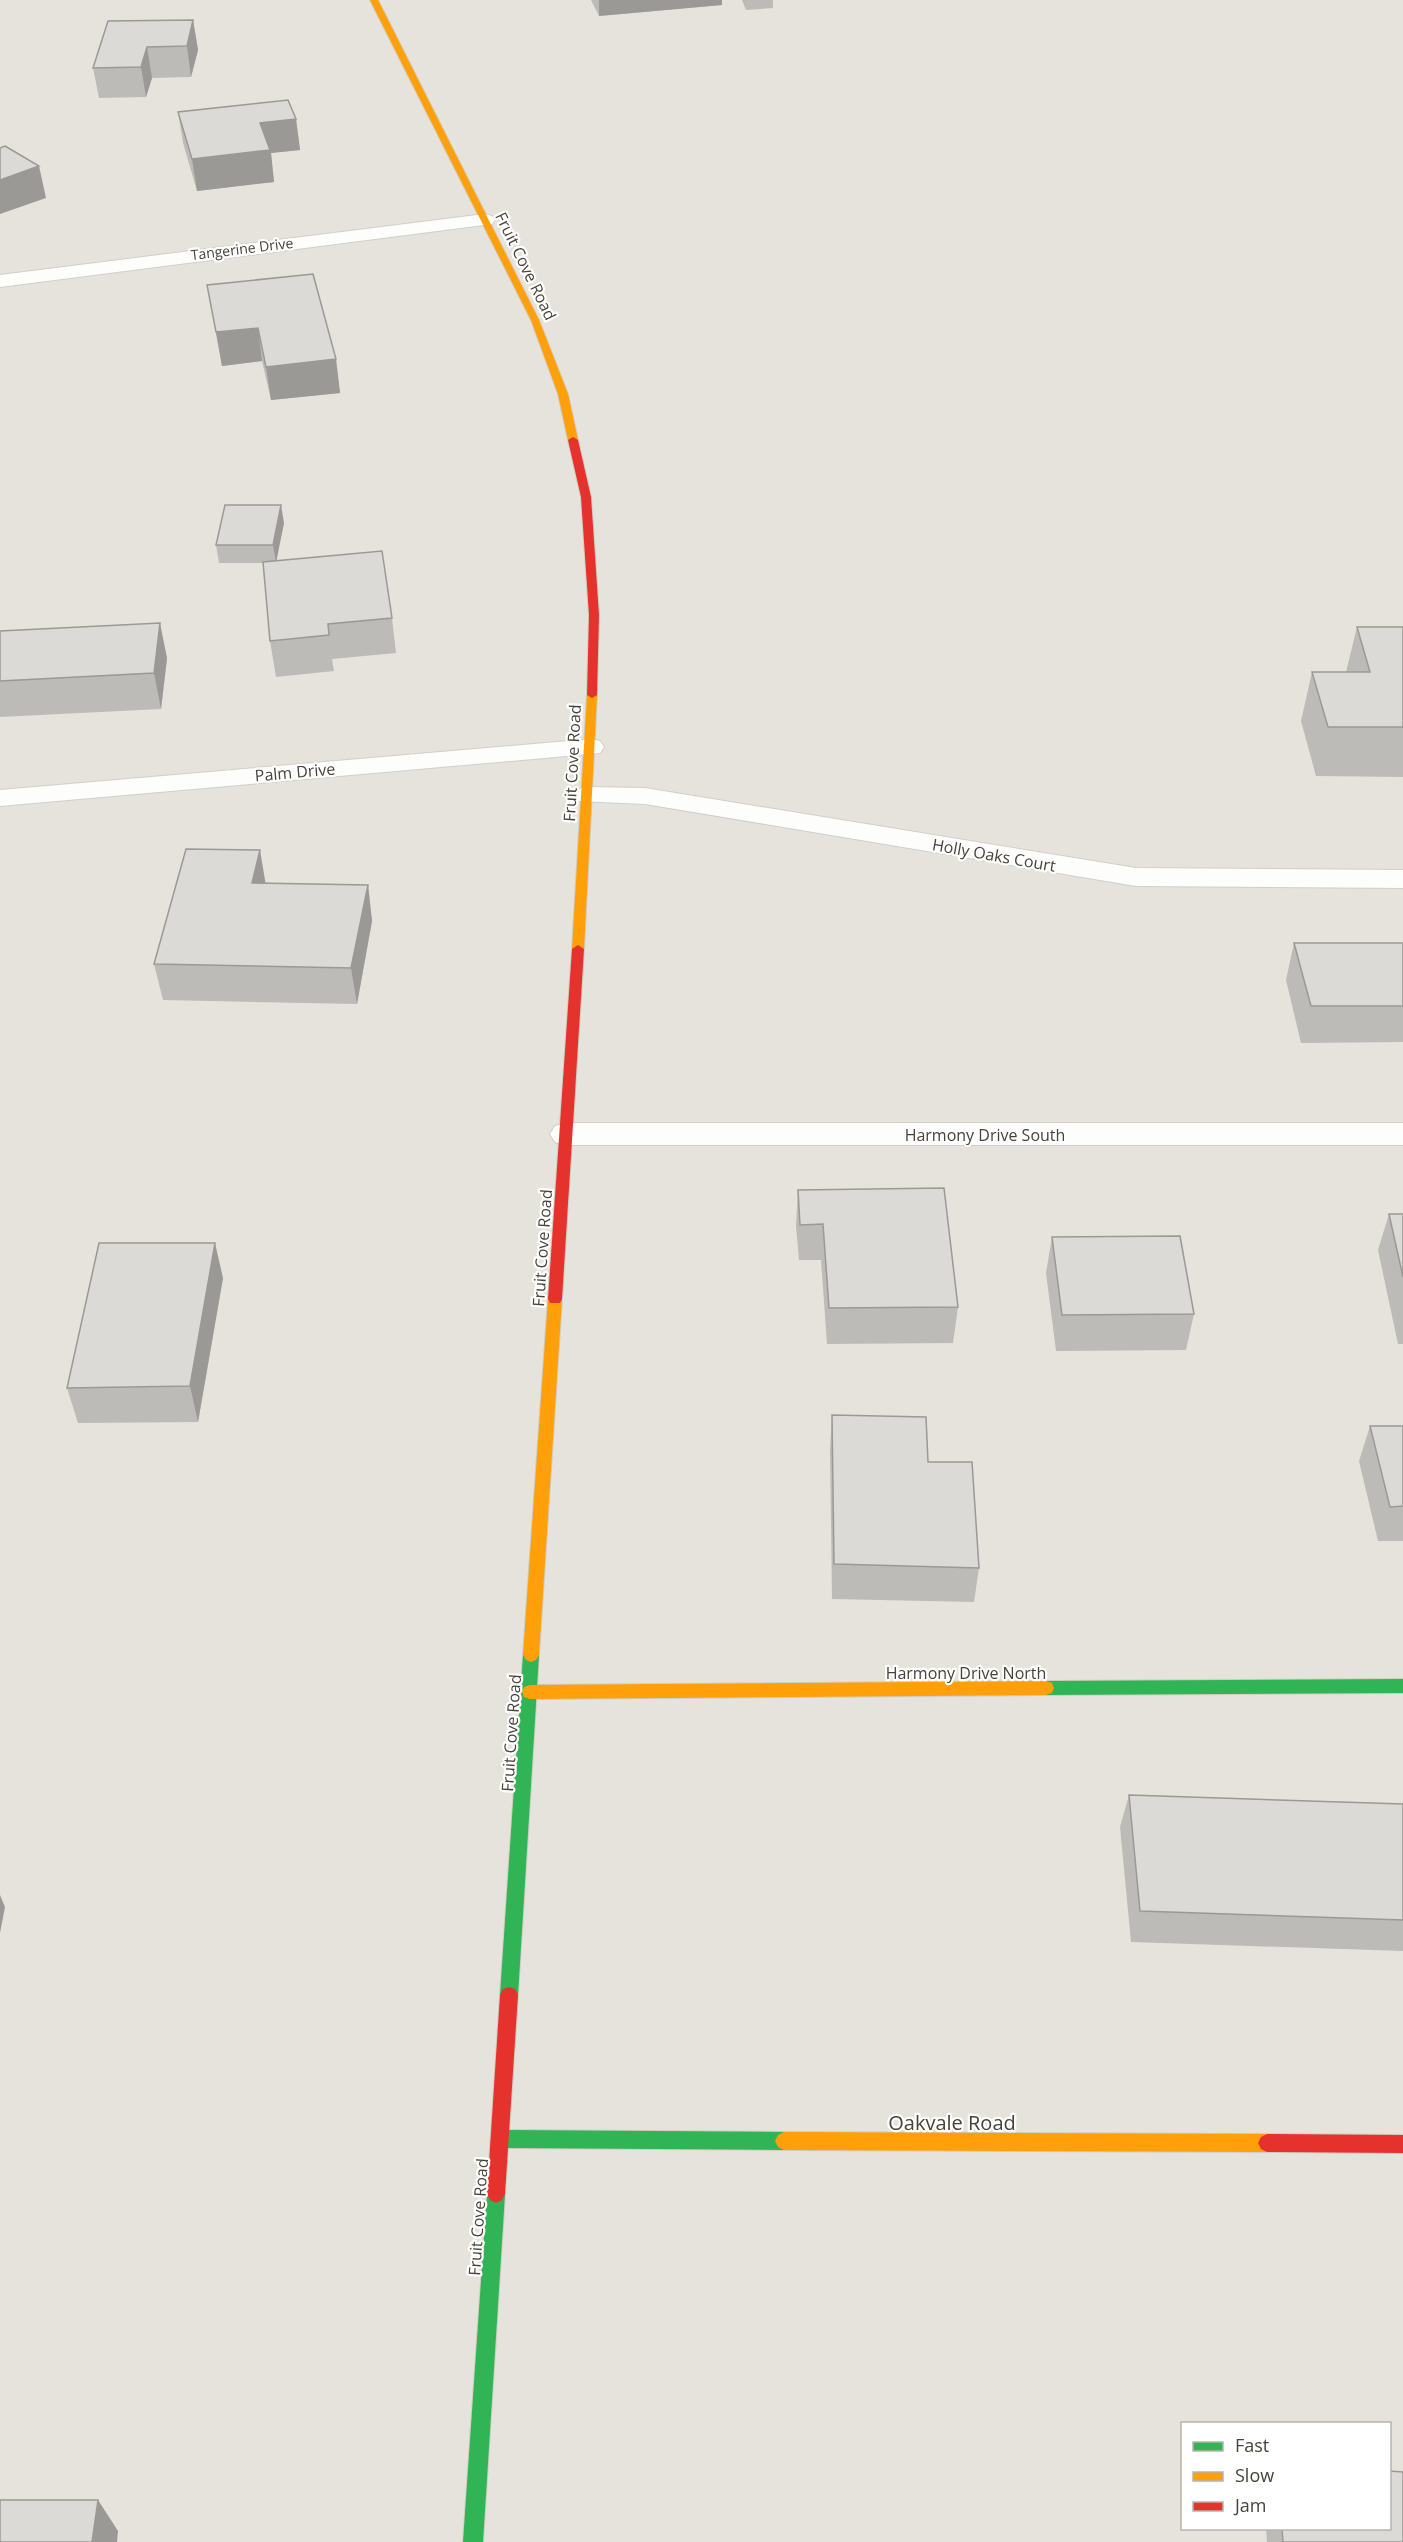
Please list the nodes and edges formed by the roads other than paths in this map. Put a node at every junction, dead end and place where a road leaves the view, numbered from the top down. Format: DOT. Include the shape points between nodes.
graph roads {
  1 [pos="374,0"];
  2 [pos="485,220"];
  3 [pos="0,281"];
  4 [pos="591,747"];
  5 [pos="588,795"];
  6 [pos="0,798"];
  7 [pos="1403,879"];
  8 [pos="566,1134"];
  9 [pos="1403,1134"];
  10 [pos="1403,1686"];
  11 [pos="530,1692"];
  12 [pos="500,2139"];
  13 [pos="1403,2144"];
  14 [pos="473,2542"];
  1 -- 2 [label="street, Fruit Cove Road"];
  2 -- 3 [label="street, Tangerine Drive"];
  2 -- 4 [label="street, Fruit Cove Road" via="535,320 563,394 586,497 594,615"];
  4 -- 5 [label="street, Fruit Cove Road"];
  4 -- 6 [label="street, Palm Drive"];
  5 -- 7 [label="street, Holly Oaks Court" via="645,796 1136,877"];
  5 -- 8 [label="street, Fruit Cove Road"];
  8 -- 9 [label="street, Harmony Drive South"];
  8 -- 11 [label="street, Fruit Cove Road"];
  10 -- 11 [label="street, Harmony Drive North"];
  11 -- 12 [label="street, Fruit Cove Road"];
  12 -- 13 [label="street, Oakvale Road"];
  12 -- 14 [label="street, Fruit Cove Road"];
}
